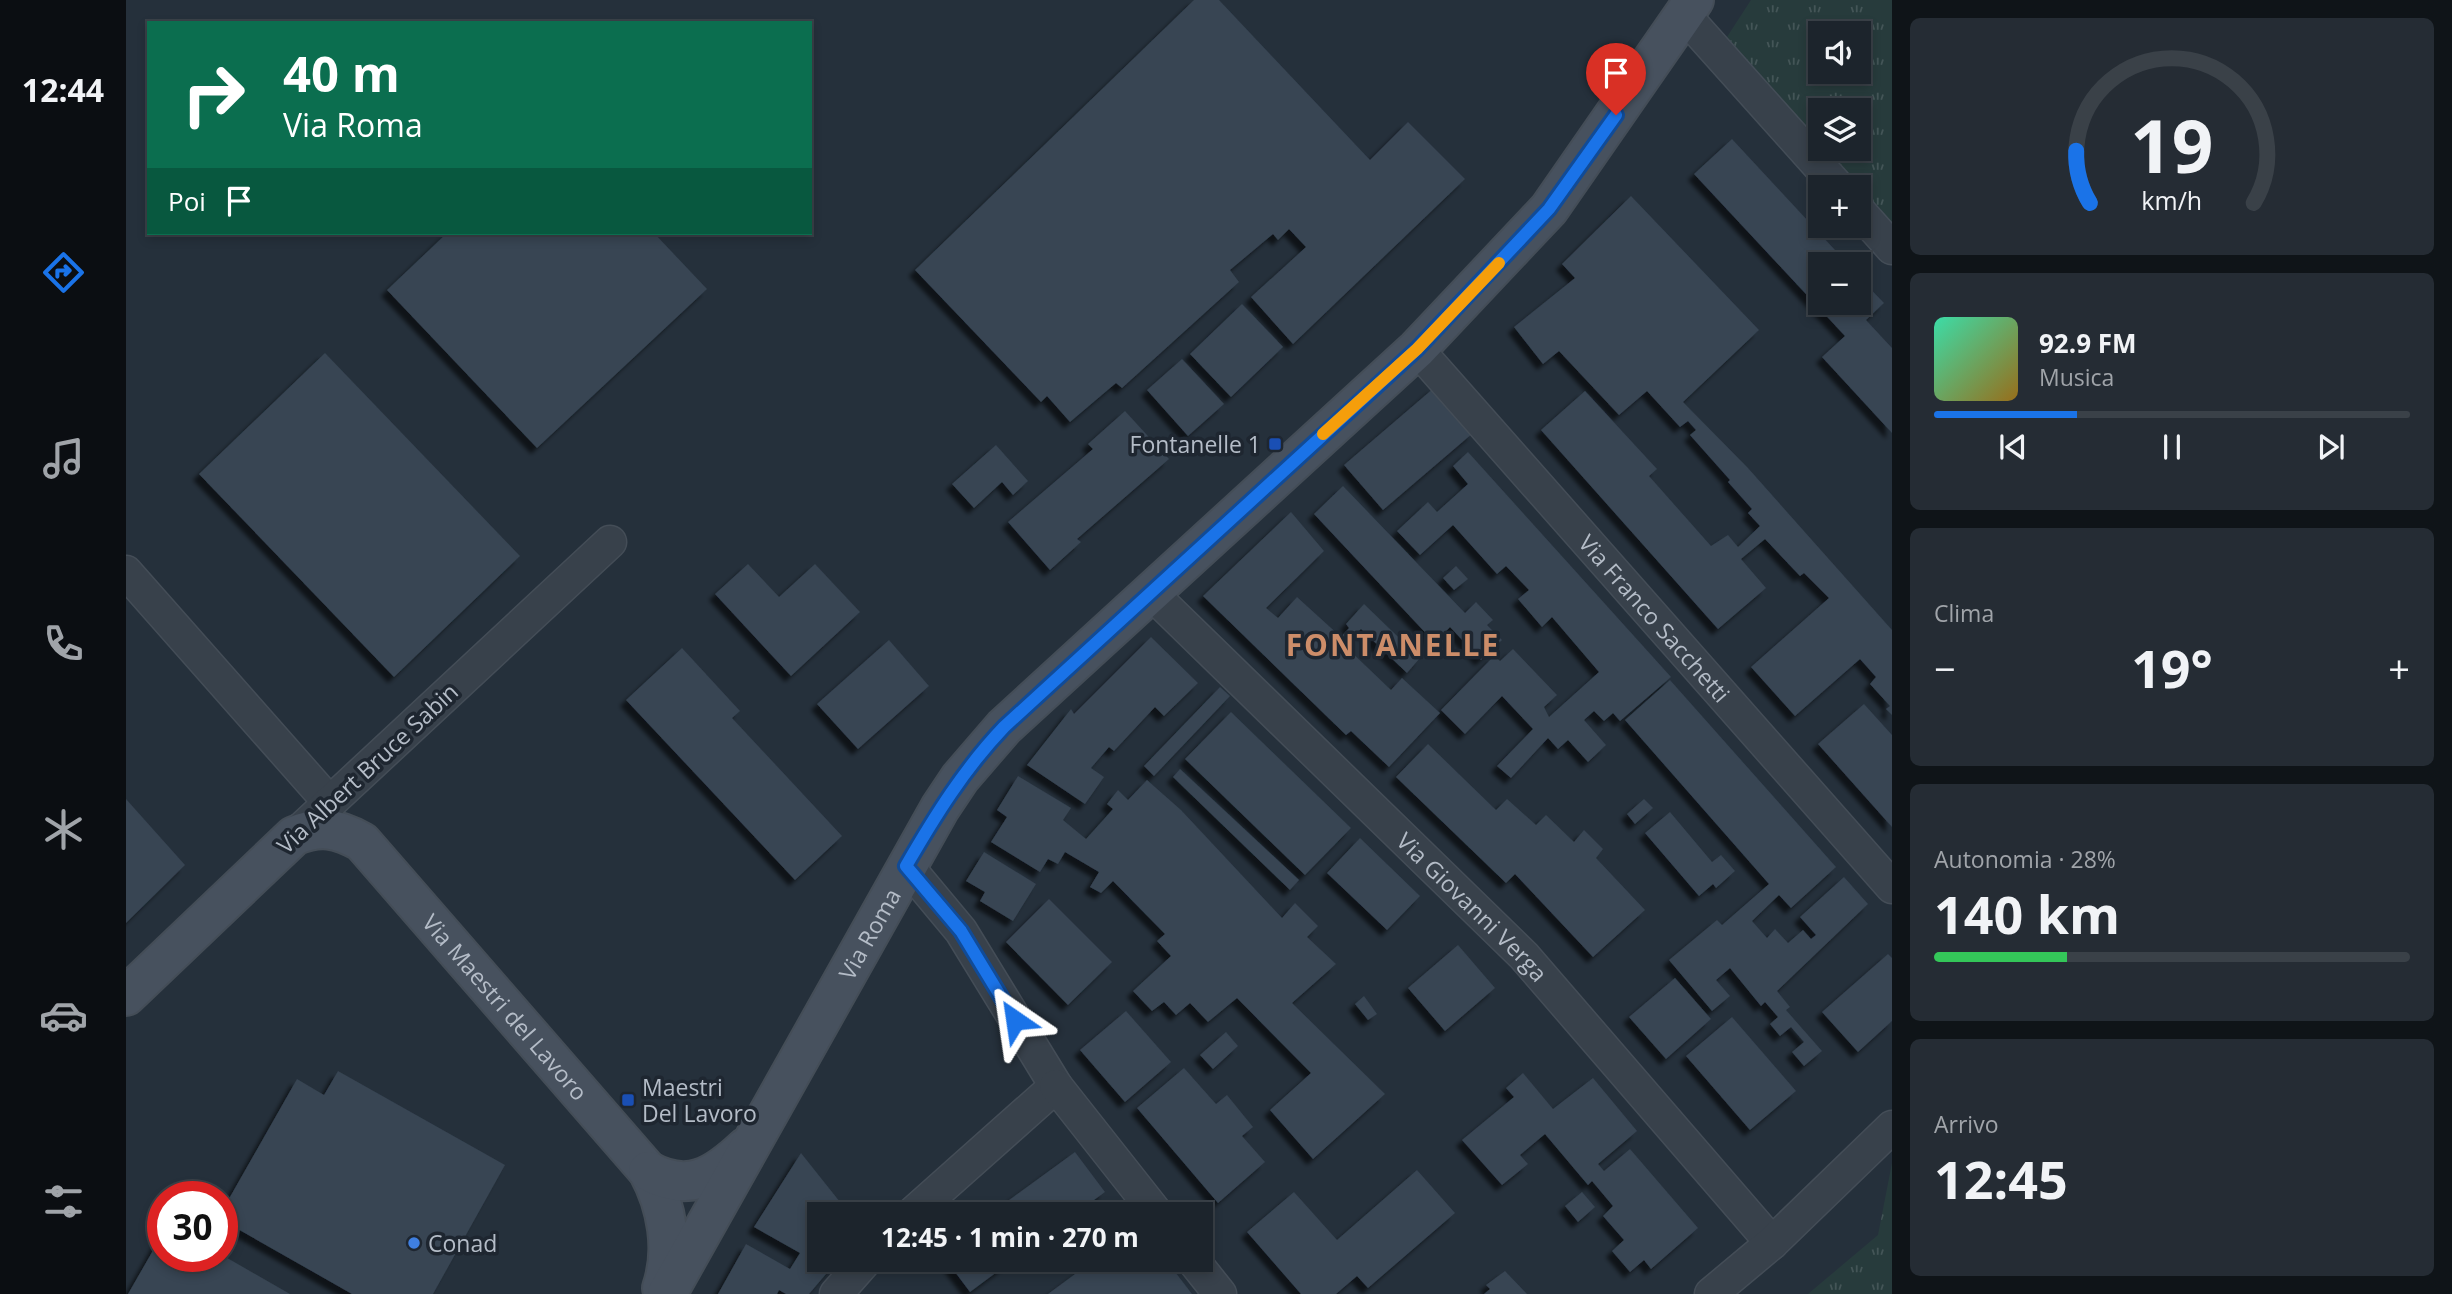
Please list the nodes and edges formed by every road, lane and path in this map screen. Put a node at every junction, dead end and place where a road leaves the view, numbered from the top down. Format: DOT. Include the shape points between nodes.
graph roads {
  1 [pos="1689,8"];
  2 [pos="1828,175"];
  3 [pos="1871,225"];
  4 [pos="1892,248"];
  5 [pos="1417,349"];
  6 [pos="611,542"];
  7 [pos="126,572"];
  8 [pos="1149,591"];
  9 [pos="369,767"];
  10 [pos="330,803"];
  11 [pos="294,836"];
  12 [pos="362,842"];
  13 [pos="906,866"];
  14 [pos="1892,887"];
  15 [pos="126,996"];
  16 [pos="1056,1086"];
  17 [pos="1892,1128"];
  18 [pos="757,1136"];
  19 [pos="648,1171"];
  20 [pos="926,1202"];
  21 [pos="1148,1202"];
  22 [pos="1772,1243"];
  23 [pos="855,1272"];
  24 [pos="1203,1272"];
  25 [pos="660,1294"];
  26 [pos="667,1294"];
  27 [pos="836,1294"];
  28 [pos="1220,1294"];
  29 [pos="1711,1294"];
  1 -- 2 [label="street"];
  1 -- 5 [label="main road, Via Roma" via="1549,209"];
  3 -- 4 [label="street"];
  5 -- 8 [label="main road, Via Roma"];
  5 -- 14 [label="street, Via Franco Sacchetti"];
  6 -- 9 [label="street, Via Albert Bruce Sabin"];
  7 -- 10 [label="street"];
  8 -- 13 [label="main road, Via Roma" via="982,750"];
  8 -- 22 [label="street, Via Giovanni Verga" via="1524,956"];
  9 -- 10 [label="street, Via Albert Bruce Sabin"];
  9 -- 12 [label="street, Via Maestri del Lavoro" via="357,782 349,809"];
  10 -- 11 [label="street, Via Albert Bruce Sabin"];
  11 -- 12 [label="main road, Via Maestri del Lavoro" via="327,828"];
  11 -- 15 [label="main road, Via Albert Bruce Sabin"];
  12 -- 19 [label="main road, Via Maestri del Lavoro"];
  13 -- 16 [label="street" via="961,931"];
  13 -- 18 [label="main road, Via Roma"];
  16 -- 20 [label="street"];
  16 -- 21 [label="street"];
  17 -- 22 [label="street"];
  18 -- 19 [label="main road" via="716,1172 696,1181 664,1180"];
  18 -- 26 [label="main road, Via Roma"];
  19 -- 25 [label="main road, Via Maestri del Lavoro" via="658,1189 667,1232 669,1255"];
  22 -- 29 [label="street"];
  23 -- 27 [label="street"];
  24 -- 28 [label="street"];
}
